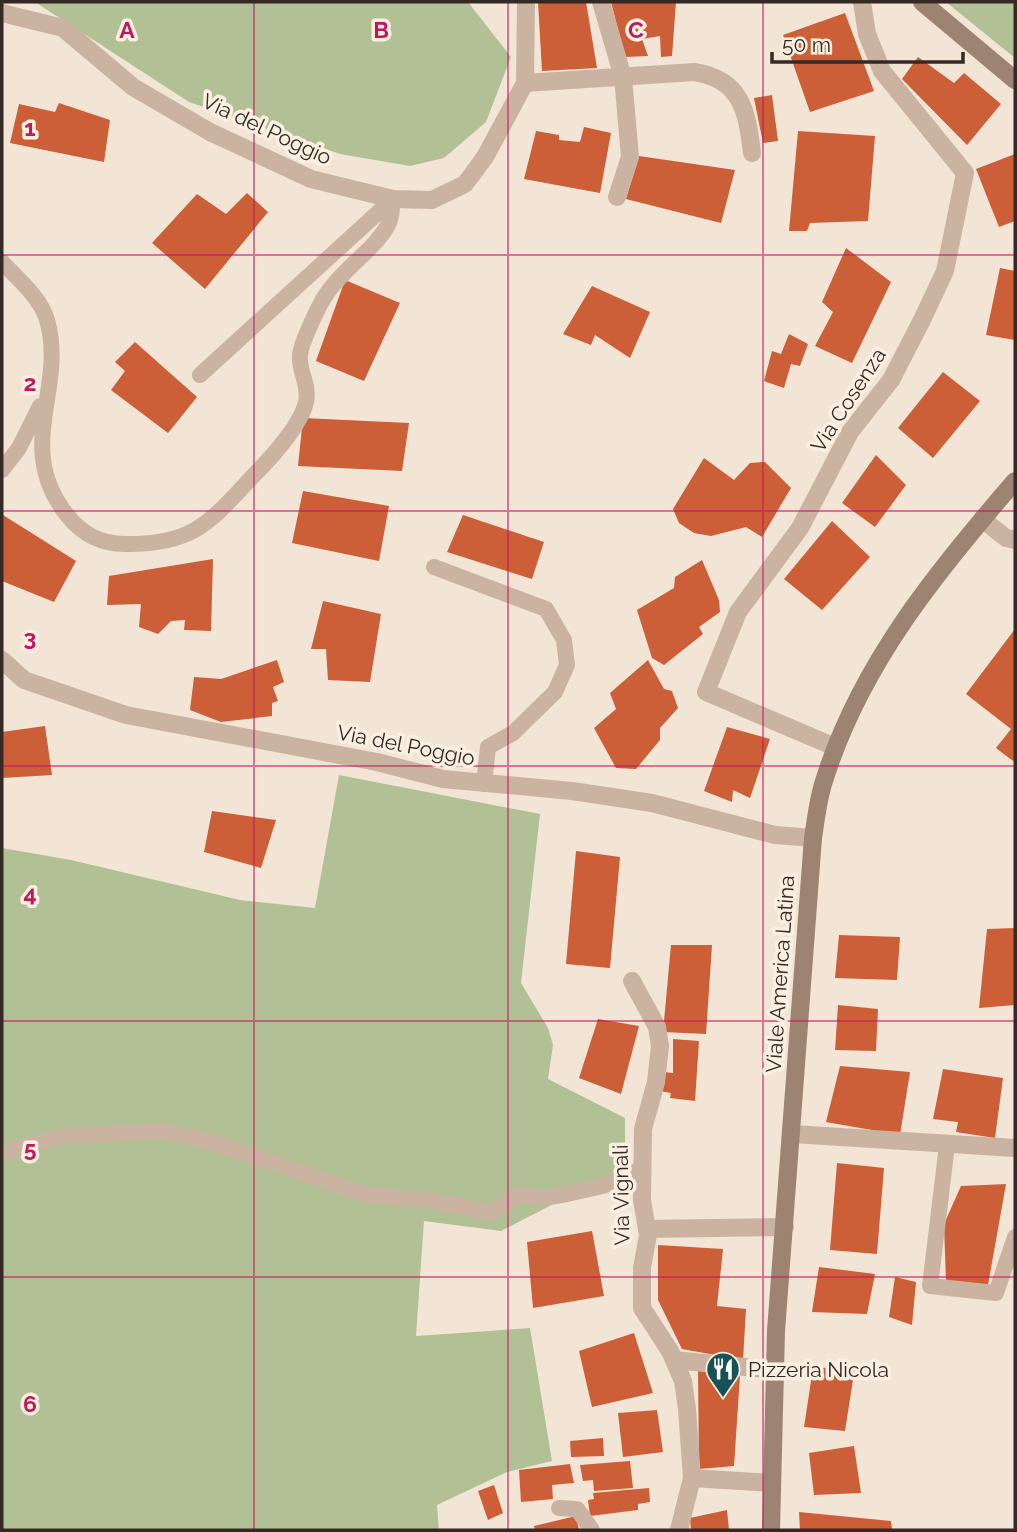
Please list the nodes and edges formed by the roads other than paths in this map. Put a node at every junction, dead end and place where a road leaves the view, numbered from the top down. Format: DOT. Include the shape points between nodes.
graph roads {
  1 [pos="526,2"];
  2 [pos="601,2"];
  3 [pos="862,2"];
  4 [pos="922,2"];
  5 [pos="2,13"];
  6 [pos="624,76"];
  7 [pos="1015,80"];
  8 [pos="525,83"];
  9 [pos="752,153"];
  10 [pos="617,197"];
  11 [pos="393,199"];
  12 [pos="2,262"];
  13 [pos="200,375"];
  14 [pos="46,393"];
  15 [pos="2,470"];
  16 [pos="1015,481"];
  17 [pos="982,519"];
  18 [pos="1015,540"];
  19 [pos="435,567"];
  20 [pos="2,660"];
  21 [pos="835,747"];
  22 [pos="484,784"];
  23 [pos="813,838"];
  24 [pos="632,981"];
  25 [pos="793,1134"];
  26 [pos="947,1145"];
  27 [pos="1015,1148"];
  28 [pos="2,1154"];
  29 [pos="641,1169"];
  30 [pos="785,1227"];
  31 [pos="647,1229"];
  32 [pos="1015,1237"];
  33 [pos="674,1360"];
  34 [pos="775,1370"];
  35 [pos="692,1478"];
  36 [pos="771,1483"];
  37 [pos="559,1508"];
  38 [pos="592,1530"];
  39 [pos="679,1530"];
  40 [pos="771,1530"];
  1 -- 8 [label="street, Via del Poggio"];
  2 -- 6 [label="street"];
  3 -- 21 [label="street, Via Cosenza" via="867,34 882,71 965,173 956,230 945,271 891,380 850,432 800,528 738,612 706,692"];
  4 -- 7 [label="main road"];
  5 -- 11 [label="street, Via del Poggio" via="63,28 133,87 210,132 311,179"];
  6 -- 8 [label="street"];
  6 -- 9 [label="street" via="694,72 723,81 743,106"];
  6 -- 10 [label="street" via="630,157"];
  8 -- 11 [label="street, Via del Poggio" via="465,184 432,200"];
  11 -- 13 [label="lane"];
  11 -- 14 [label="lane" via="389,224 327,293 300,355 306,403 287,436 211,521 181,539 108,544 79,530 60,506 43,471"];
  12 -- 14 [label="lane" via="31,292 47,319 52,351"];
  14 -- 15 [label="lane" via="19,449"];
  16 -- 17 [label="main road, Viale America Latina"];
  17 -- 18 [label="street"];
  17 -- 21 [label="main road, Viale America Latina" via="923,592 872,669"];
  19 -- 22 [label="lane" via="546,609 564,640 567,665 555,692 513,733 488,747"];
  20 -- 22 [label="street, Via del Poggio" via="24,680 126,715"];
  21 -- 23 [label="main road, Viale America Latina"];
  22 -- 23 [label="street, Via del Poggio" via="652,803 775,835"];
  23 -- 25 [label="main road, Viale America Latina"];
  24 -- 29 [label="street, Via Vignali" via="657,1027 660,1046 643,1129"];
  25 -- 26 [label="street"];
  25 -- 30 [label="main road, Viale America Latina"];
  26 -- 27 [label="street"];
  26 -- 32 [label="lane" via="930,1286 996,1293"];
  28 -- 29 [label="lane" via="55,1137 162,1132 215,1143 363,1194 435,1201 490,1213 519,1195 544,1198 567,1194 603,1186"];
  29 -- 31 [label="street, Via Vignali"];
  30 -- 31 [label="street"];
  30 -- 34 [label="main road, Viale America Latina"];
  31 -- 33 [label="street, Via Vignali" via="642,1308"];
  33 -- 34 [label="street"];
  33 -- 35 [label="street, Via Vignali" via="683,1381"];
  34 -- 36 [label="main road, Viale America Latina"];
  35 -- 36 [label="street"];
  35 -- 39 [label="street, Via Vignali"];
  36 -- 40 [label="main road, Viale America Latina"];
  37 -- 38 [label="lane" via="577,1509"];
}
